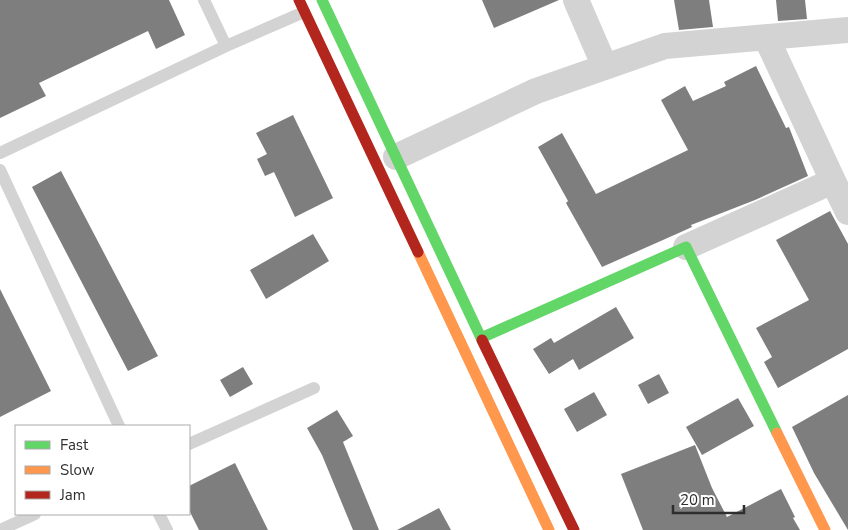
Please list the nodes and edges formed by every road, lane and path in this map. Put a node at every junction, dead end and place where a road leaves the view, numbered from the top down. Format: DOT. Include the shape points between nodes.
graph roads {
  1 [pos="204,0"];
  2 [pos="322,0"];
  3 [pos="576,0"];
  4 [pos="302,6"];
  5 [pos="848,30"];
  6 [pos="766,37"];
  7 [pos="226,46"];
  8 [pos="605,67"];
  9 [pos="0,153"];
  10 [pos="396,157"];
  11 [pos="0,170"];
  12 [pos="833,181"];
  13 [pos="848,212"];
  14 [pos="686,247"];
  15 [pos="481,338"];
  16 [pos="314,388"];
  17 [pos="119,425"];
  18 [pos="190,444"];
  19 [pos="33,515"];
  20 [pos="160,515"];
  21 [pos="0,530"];
  22 [pos="167,530"];
  23 [pos="549,530"];
  24 [pos="574,530"];
  25 [pos="825,530"];
  1 -- 7 [label="lane"];
  2 -- 10 [label="street"];
  3 -- 8 [label="street"];
  4 -- 7 [label="lane"];
  4 -- 23 [label="street"];
  5 -- 6 [label="street"];
  6 -- 8 [label="street" via="665,46"];
  6 -- 12 [label="street"];
  7 -- 9 [label="lane"];
  8 -- 10 [label="street" via="536,91"];
  10 -- 15 [label="street"];
  11 -- 17 [label="lane"];
  12 -- 13 [label="street"];
  12 -- 14 [label="street"];
  14 -- 15 [label="street"];
  14 -- 25 [label="street"];
  15 -- 24 [label="street"];
  16 -- 18 [label="lane"];
  19 -- 21 [label="lane"];
  20 -- 22 [label="lane"];
}
